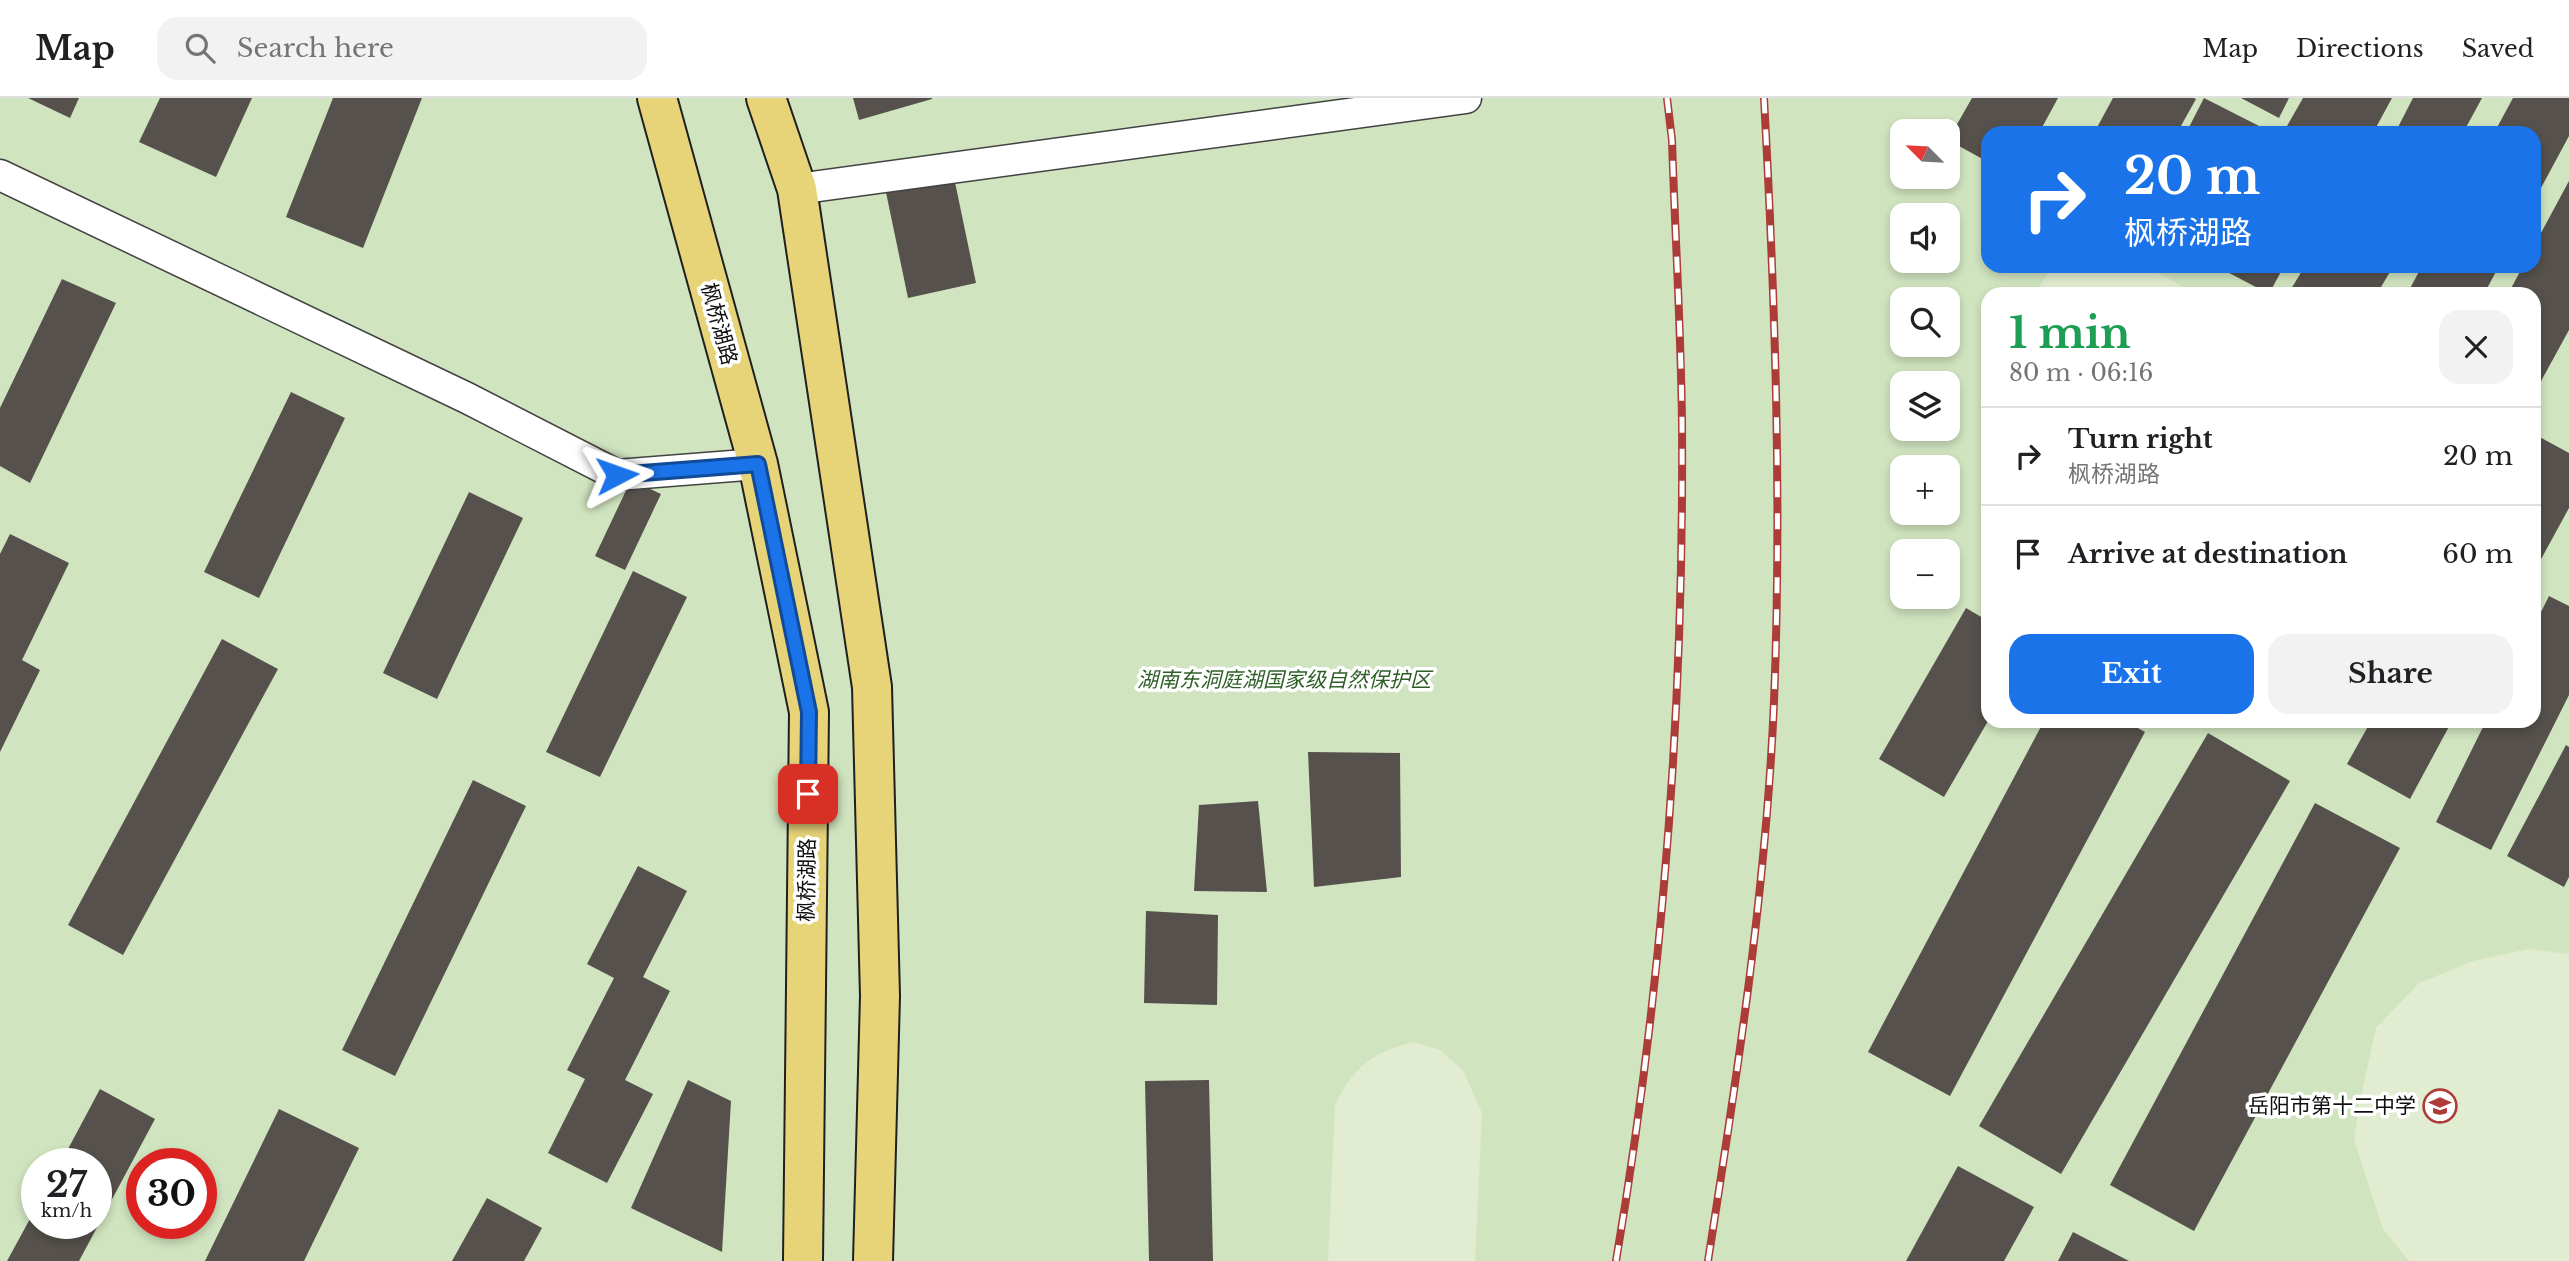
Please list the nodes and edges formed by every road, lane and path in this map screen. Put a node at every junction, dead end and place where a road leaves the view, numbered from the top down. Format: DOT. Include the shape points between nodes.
graph roads {
  1 [pos="657,98"];
  2 [pos="766,98"];
  3 [pos="1466,98"];
  4 [pos="0,175"];
  5 [pos="797,189"];
  6 [pos="758,464"];
  7 [pos="803,1261"];
  8 [pos="873,1261"];
  1 -- 6 [label="main road, 枫桥湖路"];
  2 -- 5 [label="main road"];
  3 -- 5 [label="street"];
  4 -- 6 [label="street" via="455,392 617,475"];
  5 -- 8 [label="main road" via="872,687 880,996"];
  6 -- 7 [label="main road, 枫桥湖路" via="809,712"];
}
